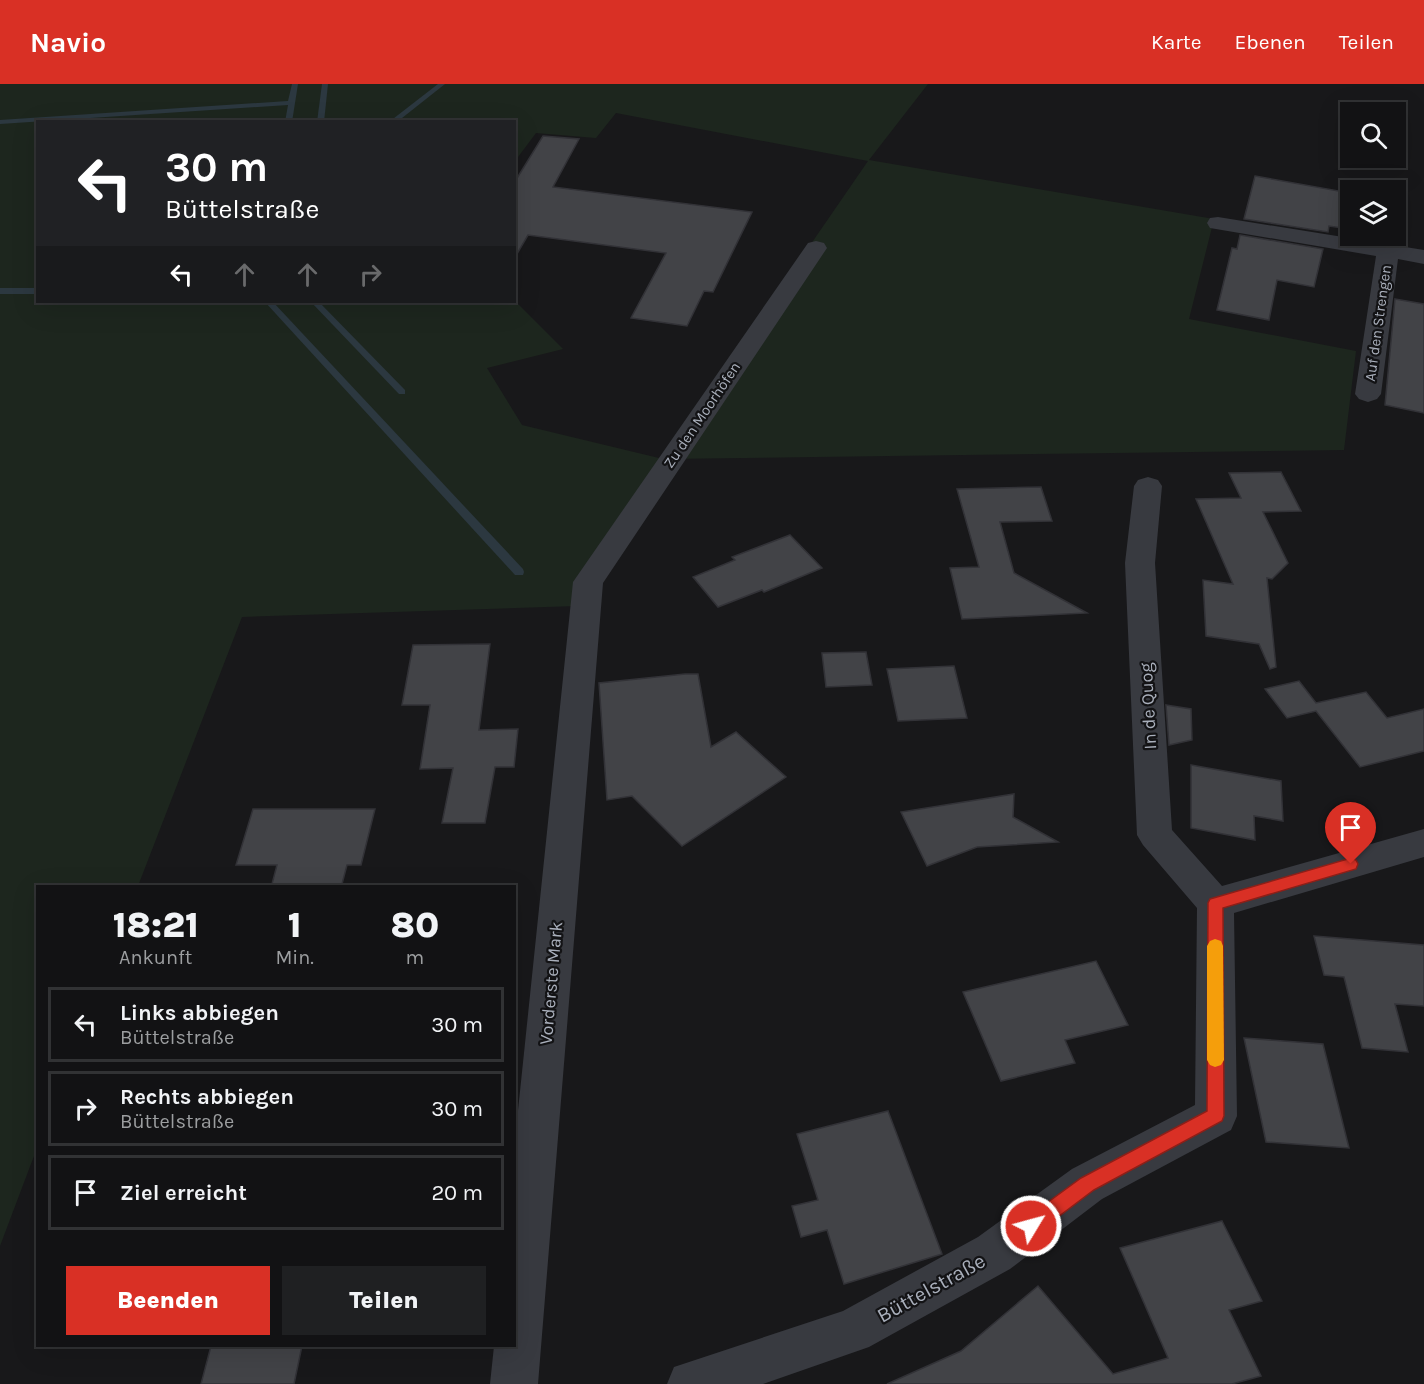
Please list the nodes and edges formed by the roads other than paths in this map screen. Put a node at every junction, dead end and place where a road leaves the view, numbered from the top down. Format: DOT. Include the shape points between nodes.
graph roads {
  1 [pos="1218,223"];
  2 [pos="816,248"];
  3 [pos="1388,251"];
  4 [pos="1424,257"];
  5 [pos="1368,394"];
  6 [pos="1148,486"];
  7 [pos="588,582"];
  8 [pos="1424,843"];
  9 [pos="1215,903"];
  10 [pos="514,1384"];
  11 [pos="691,1384"];
  1 -- 3 [label="street, Auf den Strengen"];
  2 -- 7 [label="street, Zu den Moorhöfen"];
  3 -- 4 [label="street, Auf den Strengen"];
  3 -- 5 [label="street, Auf den Strengen"];
  6 -- 9 [label="street, In de Quog" via="1140,563 1155,835"];
  7 -- 10 [label="street, Vorderste Mark"];
  8 -- 9 [label="street"];
  9 -- 11 [label="street, Büttelstraße" via="1216,1116 1088,1184 994,1253 853,1331"];
}
